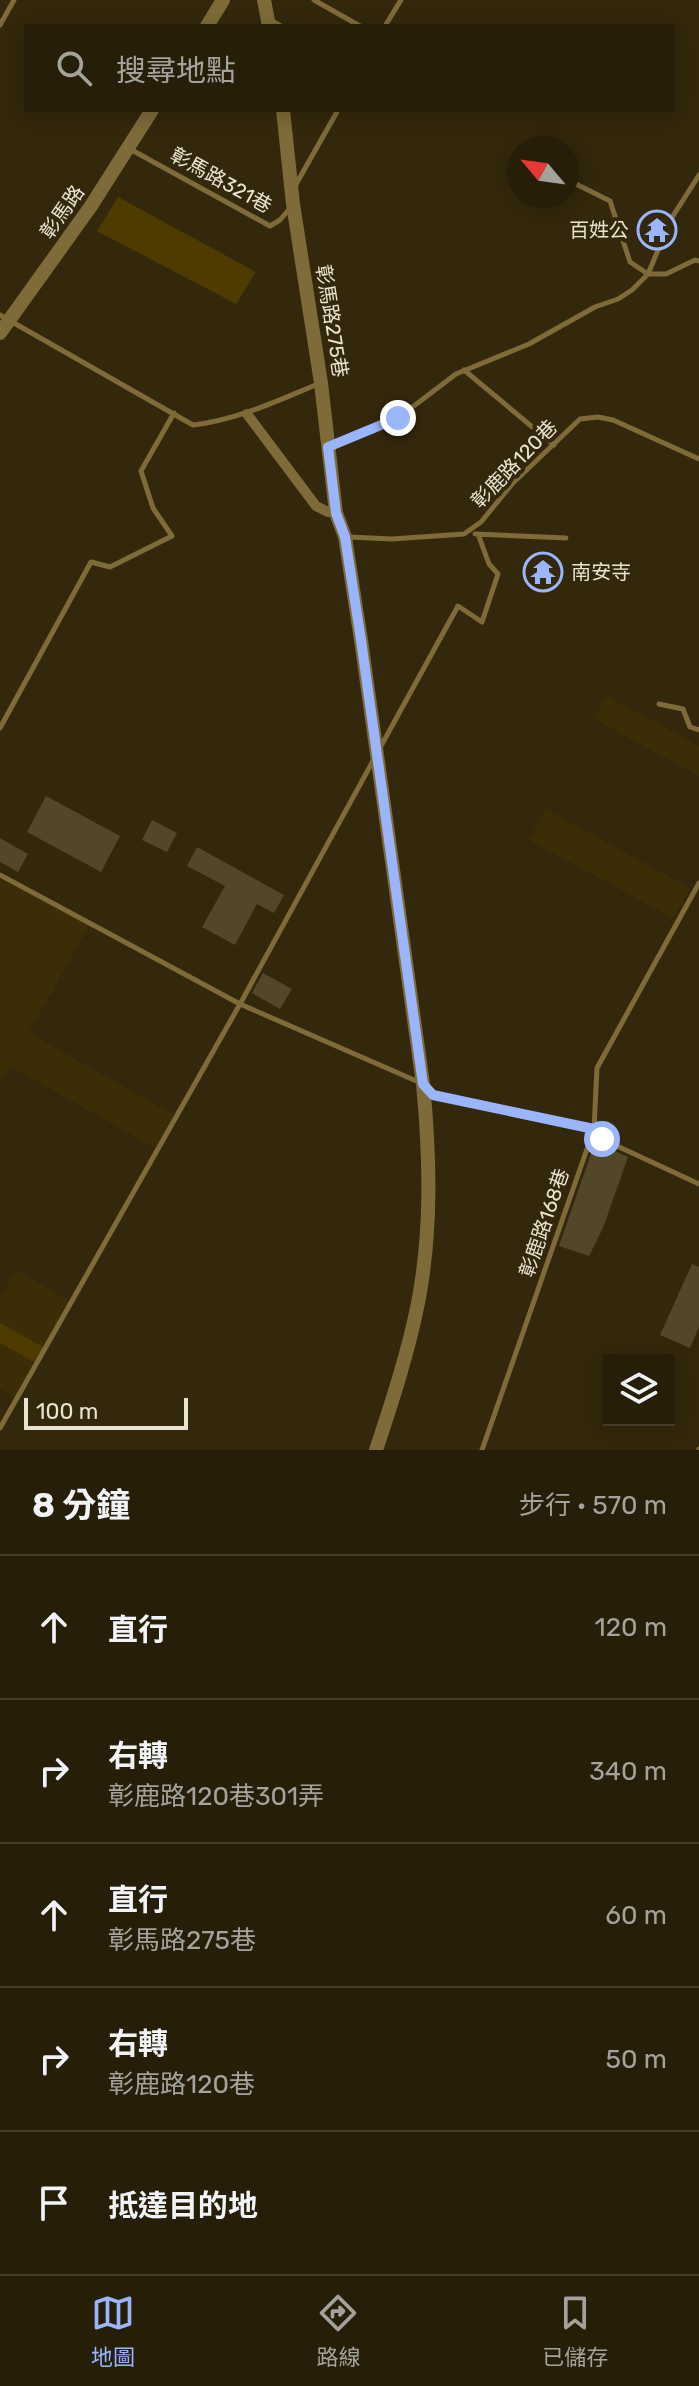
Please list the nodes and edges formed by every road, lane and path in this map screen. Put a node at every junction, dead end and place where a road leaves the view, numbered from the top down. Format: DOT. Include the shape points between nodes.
graph roads {
  1 [pos="14,0"];
  2 [pos="223,0"];
  3 [pos="264,0"];
  4 [pos="314,0"];
  5 [pos="401,0"];
  6 [pos="268,22"];
  7 [pos="208,24"];
  8 [pos="356,24"];
  9 [pos="386,24"];
  10 [pos="0,25"];
  11 [pos="151,112"];
  12 [pos="283,112"];
  13 [pos="337,112"];
  14 [pos="128,147"];
  15 [pos="699,175"];
  16 [pos="579,186"];
  17 [pos="293,197"];
  18 [pos="699,261"];
  19 [pos="648,274"];
  20 [pos="5,318"];
  21 [pos="0,333"];
  22 [pos="464,370"];
  23 [pos="321,383"];
  24 [pos="174,413"];
  25 [pos="247,414"];
  26 [pos="554,445"];
  27 [pos="328,447"];
  28 [pos="699,459"];
  29 [pos="336,513"];
  30 [pos="466,532"];
  31 [pos="478,534"];
  32 [pos="345,537"];
  33 [pos="566,538"];
  34 [pos="659,704"];
  35 [pos="0,728"];
  36 [pos="699,730"];
  37 [pos="376,756"];
  38 [pos="0,875"];
  39 [pos="699,883"];
  40 [pos="240,1004"];
  41 [pos="423,1084"];
  42 [pos="594,1129"];
  43 [pos="699,1184"];
  44 [pos="0,1428"];
  45 [pos="376,1450"];
  46 [pos="482,1450"];
  1 -- 10 [label="lane"];
  2 -- 7 [label="street"];
  3 -- 6 [label="street"];
  4 -- 8 [label="lane"];
  5 -- 9 [label="lane"];
  11 -- 14 [label="street, 彰馬路"];
  12 -- 17 [label="street, 彰馬路275巷"];
  13 -- 17 [label="lane"];
  14 -- 17 [label="lane, 彰馬路321巷" via="270,226 280,220"];
  14 -- 20 [label="street, 彰馬路" via="91,206"];
  15 -- 19 [label="lane" via="671,219"];
  16 -- 19 [label="lane" via="610,201 630,262"];
  17 -- 23 [label="street, 彰馬路275巷"];
  18 -- 19 [label="lane" via="666,274"];
  19 -- 22 [label="lane" via="618,299"];
  20 -- 21 [label="street, 彰馬路"];
  20 -- 24 [label="lane"];
  22 -- 26 [label="lane"];
  22 -- 27 [label="lane" via="398,418"];
  23 -- 25 [label="lane"];
  23 -- 27 [label="street, 彰馬路275巷"];
  24 -- 25 [label="lane" via="193,425"];
  24 -- 35 [label="lane" via="141,471 153,508 172,536 110,567 91,562"];
  25 -- 29 [label="street" via="316,506"];
  26 -- 28 [label="lane, 彰鹿路120巷" via="580,419 598,417"];
  26 -- 30 [label="lane, 彰鹿路120巷"];
  27 -- 29 [label="street, 彰馬路275巷"];
  29 -- 32 [label="street, 彰馬路275巷"];
  30 -- 31 [label="lane"];
  30 -- 32 [label="lane, 彰鹿路120巷"];
  31 -- 33 [label="lane"];
  31 -- 37 [label="lane" via="498,574 482,622 458,606"];
  32 -- 37 [label="street, 彰馬路275巷"];
  34 -- 36 [label="lane" via="683,709 690,727"];
  37 -- 40 [label="lane"];
  37 -- 41 [label="street, 彰馬路275巷"];
  38 -- 40 [label="lane"];
  39 -- 42 [label="lane, 彰鹿路168巷" via="597,1068"];
  40 -- 41 [label="lane"];
  40 -- 44 [label="lane"];
  41 -- 42 [label="lane" via="433,1095"];
  41 -- 45 [label="street, 彰馬路275巷" via="429,1196 425,1251 399,1382"];
  42 -- 43 [label="lane" via="602,1139"];
  42 -- 46 [label="lane, 彰鹿路168巷"];
}
